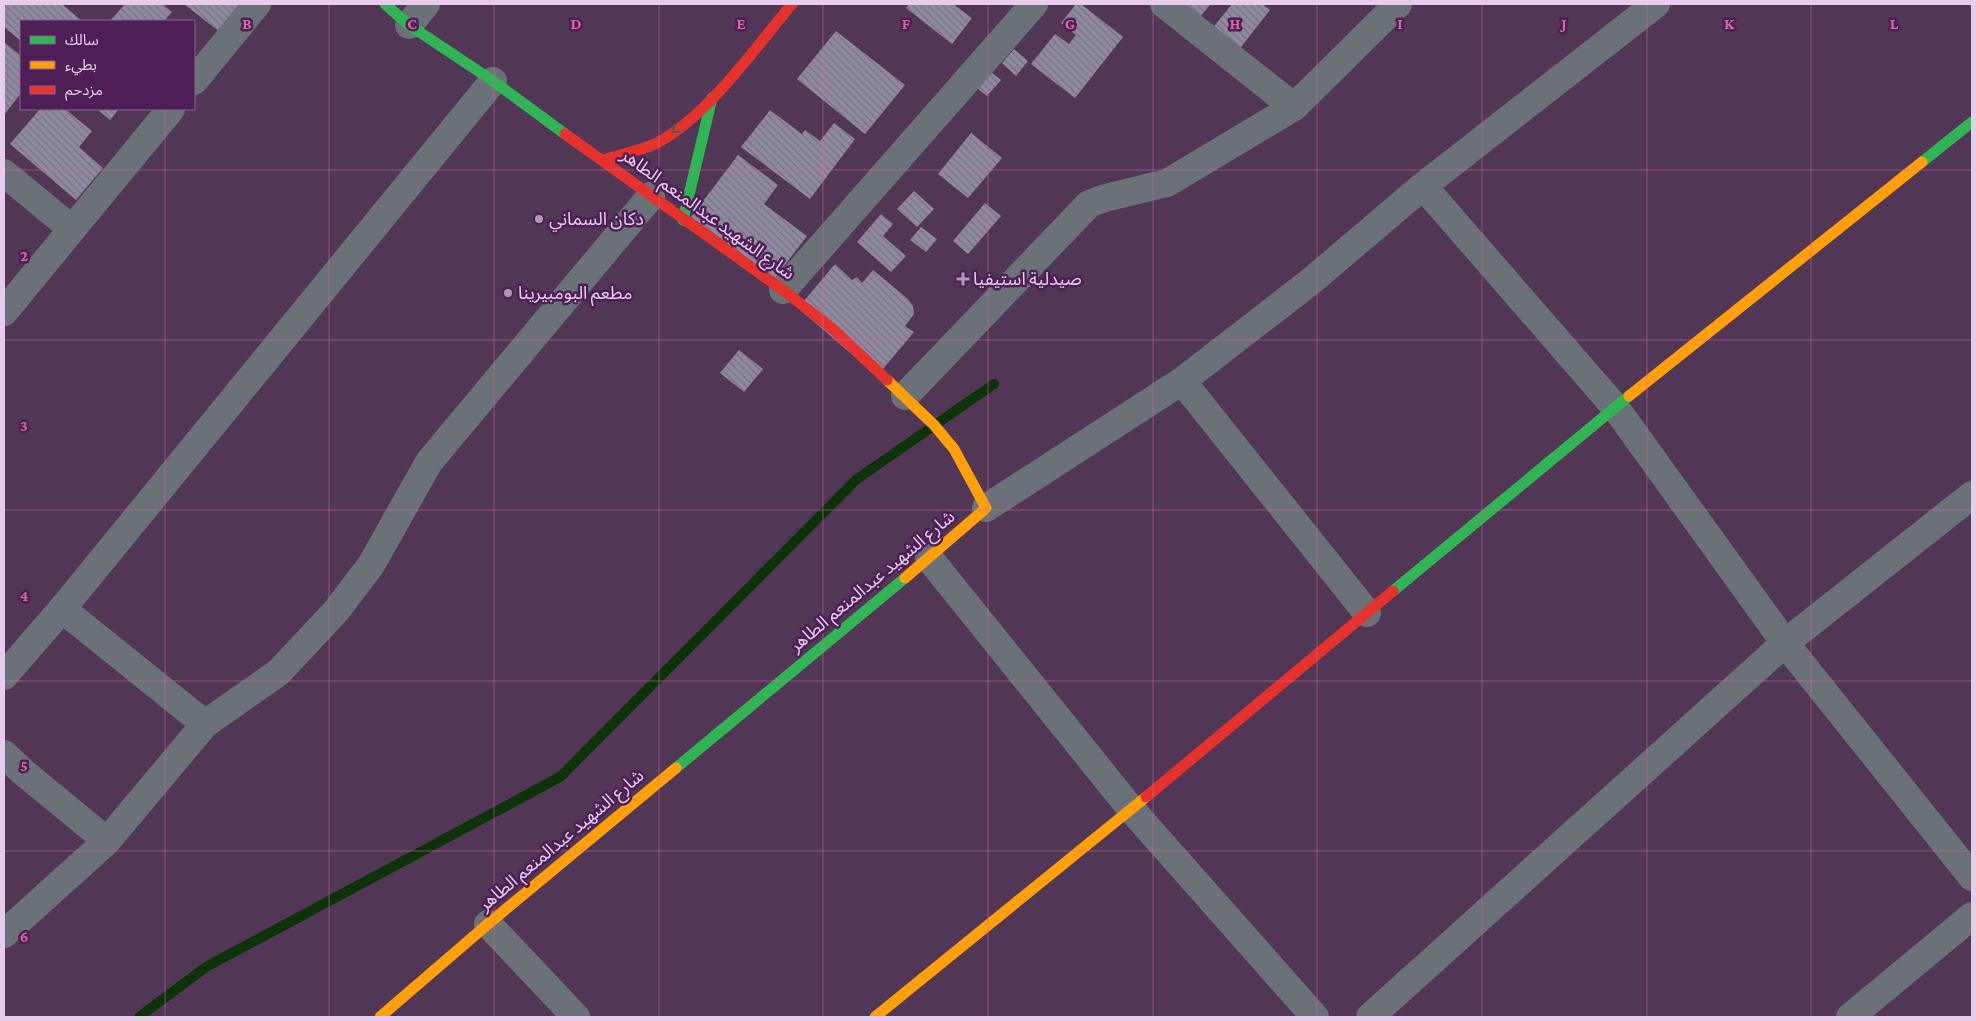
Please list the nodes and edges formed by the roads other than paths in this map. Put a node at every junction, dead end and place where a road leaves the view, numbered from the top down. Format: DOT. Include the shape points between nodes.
graph roads {
  1 [pos="257,4"];
  2 [pos="385,4"];
  3 [pos="426,4"];
  4 [pos="792,4"];
  5 [pos="1034,4"];
  6 [pos="1164,4"];
  7 [pos="1398,4"];
  8 [pos="1656,4"];
  9 [pos="409,25"];
  10 [pos="195,80"];
  11 [pos="493,81"];
  12 [pos="712,98"];
  13 [pos="1294,107"];
  14 [pos="170,110"];
  15 [pos="1972,122"];
  16 [pos="602,160"];
  17 [pos="4,173"];
  18 [pos="1423,186"];
  19 [pos="651,196"];
  20 [pos="683,220"];
  21 [pos="72,229"];
  22 [pos="784,290"];
  23 [pos="4,312"];
  24 [pos="1182,381"];
  25 [pos="905,396"];
  26 [pos="1615,408"];
  27 [pos="1972,495"];
  28 [pos="986,508"];
  29 [pos="929,558"];
  30 [pos="62,609"];
  31 [pos="1367,613"];
  32 [pos="1786,642"];
  33 [pos="4,676"];
  34 [pos="205,724"];
  35 [pos="4,754"];
  36 [pos="1131,809"];
  37 [pos="107,841"];
  38 [pos="1972,877"];
  39 [pos="1972,916"];
  40 [pos="488,924"];
  41 [pos="4,934"];
  42 [pos="380,1017"];
  43 [pos="576,1017"];
  44 [pos="876,1017"];
  45 [pos="1315,1017"];
  46 [pos="1370,1017"];
  47 [pos="1850,1017"];
  1 -- 10 [label="street"];
  2 -- 9 [label="street, شارع الشهيد عبدالمنعم الطاهر"];
  3 -- 9 [label="street"];
  4 -- 12 [label="street"];
  5 -- 22 [label="street"];
  6 -- 13 [label="street"];
  7 -- 13 [label="street"];
  8 -- 18 [label="street"];
  9 -- 11 [label="street, شارع الشهيد عبدالمنعم الطاهر"];
  11 -- 16 [label="street, شارع الشهيد عبدالمنعم الطاهر"];
  11 -- 30 [label="street"];
  12 -- 16 [label="street, one-way" via="662,140"];
  12 -- 20 [label="street"];
  13 -- 25 [label="street" via="1167,183 1089,204"];
  14 -- 21 [label="street"];
  15 -- 26 [label="street"];
  16 -- 19 [label="street, شارع الشهيد عبدالمنعم الطاهر"];
  17 -- 21 [label="street"];
  18 -- 24 [label="street" via="1310,282"];
  18 -- 26 [label="street"];
  19 -- 20 [label="street, شارع الشهيد عبدالمنعم الطاهر"];
  19 -- 34 [label="street" via="429,462 372,565 336,611 279,672"];
  20 -- 22 [label="street, شارع الشهيد عبدالمنعم الطاهر"];
  21 -- 23 [label="street"];
  22 -- 25 [label="street, شارع الشهيد عبدالمنعم الطاهر" via="834,330"];
  24 -- 28 [label="street"];
  24 -- 31 [label="street"];
  25 -- 28 [label="street, شارع الشهيد عبدالمنعم الطاهر" via="954,449"];
  26 -- 31 [label="street"];
  26 -- 32 [label="street"];
  27 -- 32 [label="street"];
  28 -- 29 [label="street, شارع الشهيد عبدالمنعم الطاهر"];
  29 -- 36 [label="street"];
  29 -- 40 [label="street, شارع الشهيد عبدالمنعم الطاهر"];
  30 -- 33 [label="street"];
  30 -- 34 [label="street"];
  31 -- 36 [label="street"];
  32 -- 38 [label="street"];
  32 -- 46 [label="street"];
  34 -- 37 [label="street"];
  35 -- 37 [label="street"];
  36 -- 44 [label="street"];
  36 -- 45 [label="street"];
  37 -- 41 [label="street"];
  39 -- 47 [label="street"];
  40 -- 42 [label="street, شارع الشهيد عبدالمنعم الطاهر"];
  40 -- 43 [label="street"];
}
